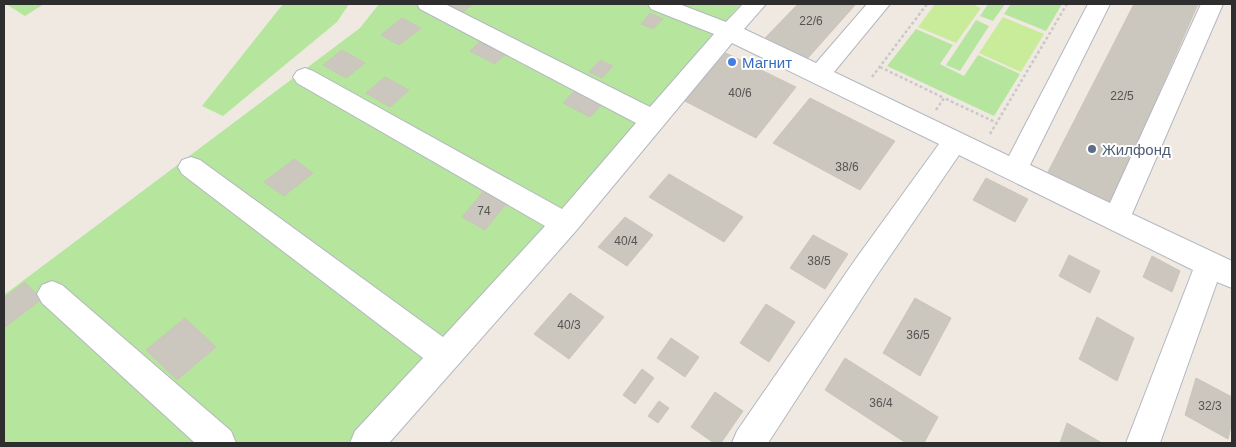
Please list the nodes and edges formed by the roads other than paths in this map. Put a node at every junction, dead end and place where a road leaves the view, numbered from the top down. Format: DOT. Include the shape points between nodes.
graph roads {
  1 [pos="428,4"];
  2 [pos="662,4"];
  3 [pos="755,4"];
  4 [pos="879,4"];
  5 [pos="1099,4"];
  6 [pos="1212,4"];
  7 [pos="730,32"];
  8 [pos="819,75"];
  9 [pos="305,77"];
  10 [pos="653,120"];
  11 [pos="967,146"];
  12 [pos="191,167"];
  13 [pos="1014,170"];
  14 [pos="1116,219"];
  15 [pos="565,224"];
  16 [pos="1221,270"];
  17 [pos="52,294"];
  18 [pos="446,357"];
  19 [pos="219,443"];
  20 [pos="367,443"];
  21 [pos="749,443"];
  22 [pos="1143,443"];
  1 -- 10 [label="street"];
  2 -- 7 [label="street"];
  3 -- 7 [label="street"];
  4 -- 8 [label="street"];
  5 -- 13 [label="street"];
  6 -- 14 [label="street"];
  7 -- 8 [label="street"];
  7 -- 10 [label="street"];
  8 -- 11 [label="street"];
  9 -- 15 [label="street"];
  10 -- 15 [label="street"];
  11 -- 13 [label="street"];
  11 -- 21 [label="street" via="865,269"];
  12 -- 18 [label="street"];
  13 -- 14 [label="street"];
  14 -- 16 [label="street"];
  15 -- 18 [label="street"];
  16 -- 22 [label="street"];
  17 -- 19 [label="street"];
  18 -- 20 [label="street"];
}
